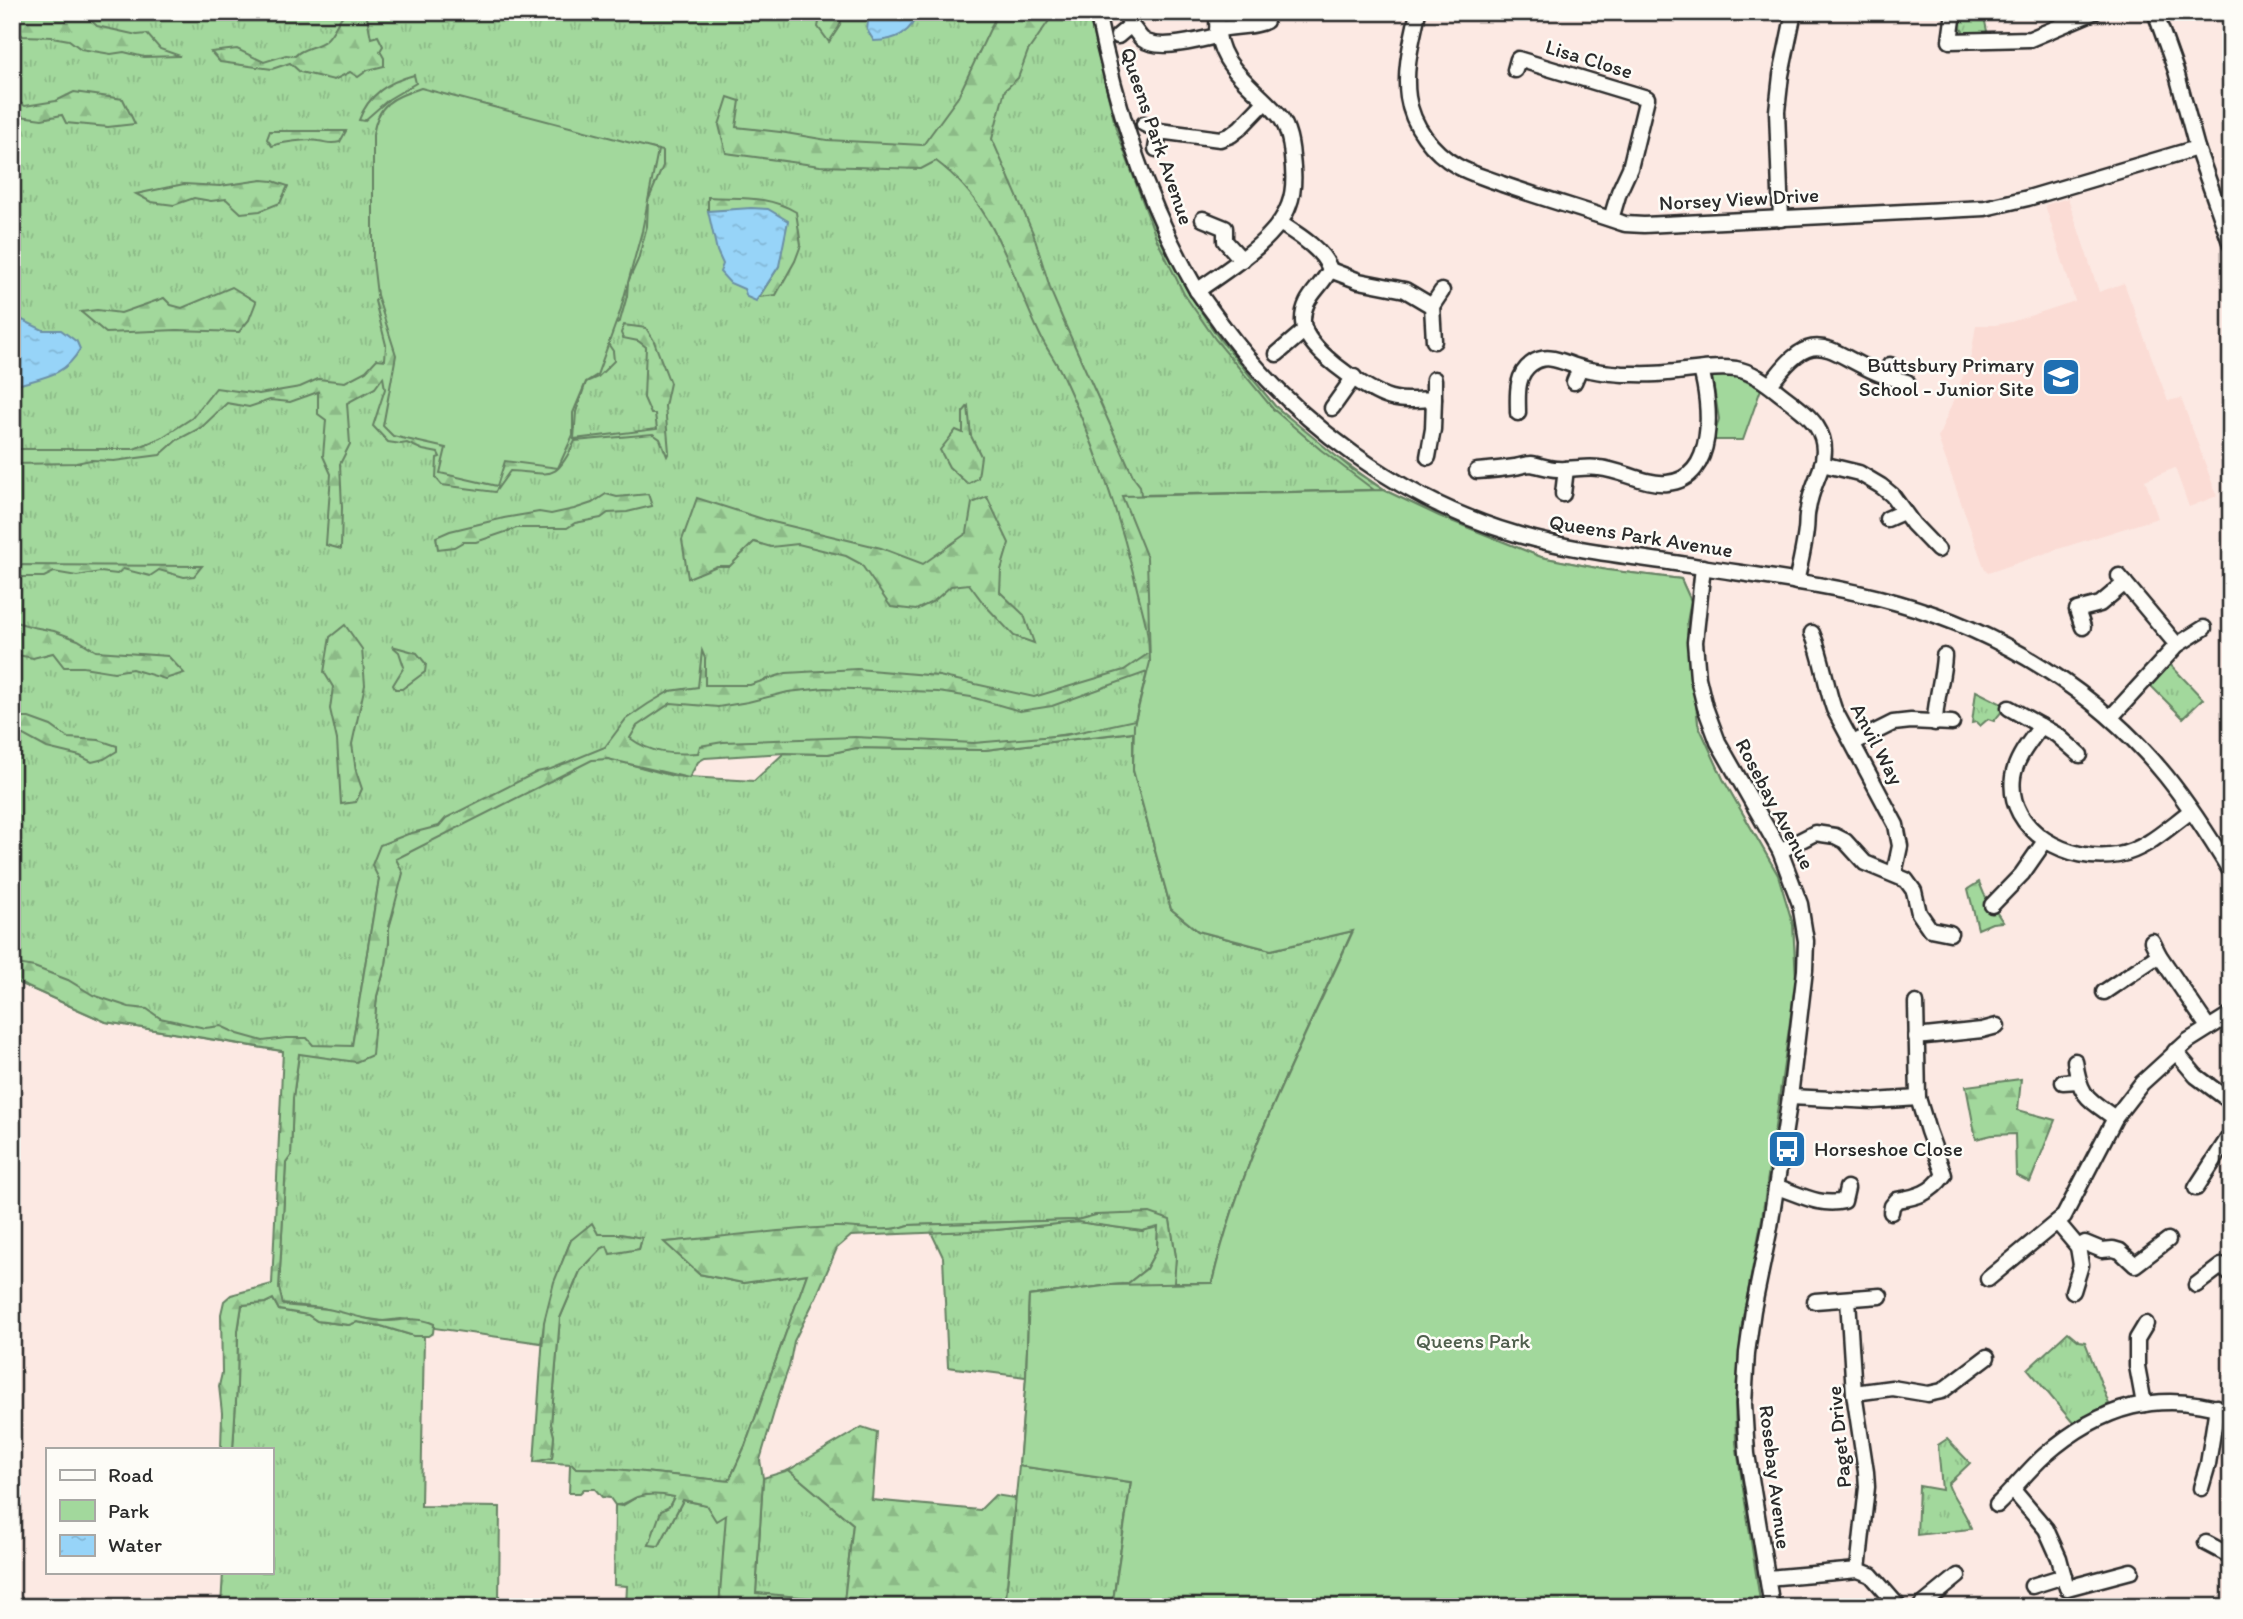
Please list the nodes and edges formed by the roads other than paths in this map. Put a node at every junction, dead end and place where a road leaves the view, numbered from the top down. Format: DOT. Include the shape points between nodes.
graph roads {
  1 [pos="1097,12"];
  2 [pos="1218,12"];
  3 [pos="1418,12"];
  4 [pos="1794,12"];
  5 [pos="1954,12"];
  6 [pos="2094,12"];
  7 [pos="2155,12"];
  8 [pos="1128,19"];
  9 [pos="1266,21"];
  10 [pos="1217,33"];
  11 [pos="1118,36"];
  12 [pos="1518,59"];
  13 [pos="1265,102"];
  14 [pos="1144,124"];
  15 [pos="1159,131"];
  16 [pos="2197,148"];
  17 [pos="1156,149"];
  18 [pos="1203,219"];
  19 [pos="1611,219"];
  20 [pos="1781,219"];
  21 [pos="1280,223"];
  22 [pos="2231,244"];
  23 [pos="1242,260"];
  24 [pos="1329,270"];
  25 [pos="1197,291"];
  26 [pos="1442,291"];
  27 [pos="1432,306"];
  28 [pos="1305,330"];
  29 [pos="1434,341"];
  30 [pos="1277,354"];
  31 [pos="1701,370"];
  32 [pos="1354,377"];
  33 [pos="1434,379"];
  34 [pos="1907,382"];
  35 [pos="1770,385"];
  36 [pos="1434,399"];
  37 [pos="1332,408"];
  38 [pos="1518,413"];
  39 [pos="1428,457"];
  40 [pos="1822,464"];
  41 [pos="1566,469"];
  42 [pos="1478,471"];
  43 [pos="1563,494"];
  44 [pos="1903,512"];
  45 [pos="1887,519"];
  46 [pos="1938,550"];
  47 [pos="1703,567"];
  48 [pos="1796,582"];
  49 [pos="2083,627"];
  50 [pos="2204,628"];
  51 [pos="1812,633"];
  52 [pos="2177,645"];
  53 [pos="1944,656"];
  54 [pos="2009,708"];
  55 [pos="2110,717"];
  56 [pos="1935,723"];
  57 [pos="1952,723"];
  58 [pos="2041,726"];
  59 [pos="1853,743"];
  60 [pos="2080,755"];
  61 [pos="2191,811"];
  62 [pos="2045,841"];
  63 [pos="1780,850"];
  64 [pos="2231,872"];
  65 [pos="1894,874"];
  66 [pos="1992,905"];
  67 [pos="1950,933"];
  68 [pos="2152,941"];
  69 [pos="2159,955"];
  70 [pos="2104,992"];
  71 [pos="1916,1003"];
  72 [pos="2231,1014"];
  73 [pos="1997,1026"];
  74 [pos="2208,1027"];
  75 [pos="1916,1037"];
  76 [pos="2175,1051"];
  77 [pos="2075,1061"];
  78 [pos="1790,1097"];
  79 [pos="1918,1098"];
  80 [pos="2231,1102"];
  81 [pos="2115,1118"];
  82 [pos="2231,1134"];
  83 [pos="1777,1187"];
  84 [pos="1847,1188"];
  85 [pos="2196,1188"];
  86 [pos="1891,1212"];
  87 [pos="2057,1222"];
  88 [pos="2168,1240"];
  89 [pos="2078,1247"];
  90 [pos="2231,1275"];
  91 [pos="1988,1279"];
  92 [pos="2196,1284"];
  93 [pos="2073,1291"];
  94 [pos="1880,1296"];
  95 [pos="1848,1299"];
  96 [pos="1815,1301"];
  97 [pos="2146,1324"];
  98 [pos="1987,1357"];
  99 [pos="1854,1393"];
  100 [pos="2144,1404"];
  101 [pos="2224,1409"];
  102 [pos="2201,1488"];
  103 [pos="2013,1490"];
  104 [pos="1997,1505"];
  105 [pos="2206,1543"];
  106 [pos="2231,1554"];
  107 [pos="1858,1570"];
  108 [pos="2131,1572"];
  109 [pos="1958,1576"];
  110 [pos="2064,1576"];
  111 [pos="1768,1578"];
  112 [pos="2032,1586"];
  113 [pos="1772,1607"];
  114 [pos="1899,1607"];
  115 [pos="1920,1607"];
  1 -- 25 [label="street, Queens Park Avenue" via="1140,165 1167,234"];
  2 -- 10 [label="street"];
  3 -- 19 [label="street, Norsey View Drive" via="1406,68 1408,99 1426,139 1457,166"];
  4 -- 20 [label="street" via="1777,111"];
  5 -- 6 [label="street" via="1949,48 2031,39"];
  7 -- 16 [label="street"];
  8 -- 10 [label="street" via="1151,44 1175,44"];
  8 -- 11 [label="street"];
  9 -- 10 [label="street"];
  10 -- 13 [label="street" via="1230,66"];
  12 -- 19 [label="street, Lisa Close" via="1647,98 1630,169"];
  13 -- 15 [label="street" via="1240,128 1220,139"];
  13 -- 21 [label="street" via="1279,115 1291,144 1293,190"];
  14 -- 15 [label="street"];
  15 -- 17 [label="street"];
  16 -- 20 [label="street, Norsey View Drive" via="1985,208"];
  16 -- 22 [label="street"];
  18 -- 23 [label="street" via="1225,228 1225,241"];
  19 -- 20 [label="street, Norsey View Drive" via="1644,225"];
  21 -- 23 [label="street"];
  21 -- 24 [label="street" via="1324,258"];
  23 -- 25 [label="street"];
  24 -- 27 [label="street" via="1405,290"];
  24 -- 28 [label="street" via="1307,300"];
  25 -- 47 [label="street, Queens Park Avenue" via="1237,345 1289,402 1336,441 1406,487 1516,534 1587,552"];
  26 -- 27 [label="street"];
  27 -- 29 [label="street"];
  28 -- 30 [label="street"];
  28 -- 32 [label="street" via="1321,353"];
  31 -- 35 [label="street" via="1735,369"];
  31 -- 38 [label="street" via="1577,375 1559,359 1540,359 1520,380"];
  31 -- 41 [label="street" via="1709,418 1706,442 1702,456 1685,478 1667,483 1602,468"];
  32 -- 36 [label="street" via="1386,396"];
  32 -- 37 [label="street"];
  33 -- 36 [label="street"];
  34 -- 35 [label="street" via="1887,370 1865,369 1840,352 1815,347 1790,358"];
  35 -- 40 [label="street" via="1815,422 1823,445"];
  36 -- 39 [label="street"];
  40 -- 44 [label="street" via="1859,473 1892,495"];
  40 -- 48 [label="street" via="1807,510"];
  41 -- 42 [label="street" via="1530,464"];
  41 -- 43 [label="street"];
  44 -- 45 [label="street"];
  44 -- 46 [label="street"];
  47 -- 48 [label="street, Queens Park Avenue"];
  47 -- 63 [label="street, Rosebay Avenue" via="1695,642 1705,707 1718,742"];
  48 -- 55 [label="street, Queens Park Avenue" via="1929,612 1975,631 2051,672"];
  49 -- 52 [label="street" via="2077,610 2099,604 2122,580"];
  50 -- 52 [label="street"];
  51 -- 59 [label="street, Anvil Way" via="1834,709"];
  52 -- 55 [label="street"];
  53 -- 56 [label="street"];
  54 -- 58 [label="street"];
  55 -- 61 [label="street, Queens Park Avenue" via="2163,773"];
  56 -- 57 [label="street"];
  56 -- 59 [label="street" via="1893,723"];
  58 -- 60 [label="street"];
  58 -- 62 [label="street" via="2017,762 2012,793 2020,813"];
  59 -- 65 [label="street, Anvil Way" via="1896,825 1900,846"];
  61 -- 62 [label="street" via="2145,845 2120,855 2089,857"];
  61 -- 64 [label="street, Queens Park Avenue"];
  62 -- 66 [label="street"];
  63 -- 65 [label="street" via="1815,834 1835,836 1872,868"];
  63 -- 78 [label="street, Rosebay Avenue" via="1800,904 1806,941"];
  65 -- 67 [label="street" via="1914,891 1919,913 1930,929"];
  68 -- 69 [label="street"];
  69 -- 70 [label="street"];
  69 -- 74 [label="street"];
  71 -- 75 [label="street"];
  72 -- 74 [label="street"];
  73 -- 75 [label="street"];
  74 -- 76 [label="street"];
  75 -- 79 [label="street"];
  76 -- 80 [label="street" via="2196,1076"];
  76 -- 81 [label="street"];
  77 -- 81 [label="street" via="2070,1082"];
  78 -- 79 [label="street" via="1849,1101"];
  78 -- 83 [label="street, Rosebay Avenue"];
  79 -- 86 [label="street" via="1944,1175 1921,1195 1894,1202"];
  81 -- 87 [label="street"];
  82 -- 85 [label="street"];
  83 -- 84 [label="street" via="1811,1201 1839,1202 1844,1201"];
  83 -- 111 [label="street, Rosebay Avenue" via="1753,1310 1744,1404 1747,1454"];
  87 -- 89 [label="street"];
  87 -- 91 [label="street"];
  88 -- 89 [label="street" via="2135,1265 2120,1251 2085,1243"];
  89 -- 93 [label="street" via="2081,1265"];
  90 -- 92 [label="street" via="2221,1266"];
  94 -- 95 [label="street"];
  95 -- 96 [label="street"];
  95 -- 99 [label="street, Paget Drive"];
  97 -- 100 [label="street" via="2137,1339"];
  98 -- 99 [label="street" via="1942,1391 1928,1394 1892,1388"];
  99 -- 107 [label="street, Paget Drive" via="1867,1487"];
  100 -- 101 [label="street" via="2180,1402"];
  100 -- 103 [label="street" via="2112,1411 2078,1430 2044,1456"];
  101 -- 102 [label="street"];
  103 -- 104 [label="street"];
  103 -- 110 [label="street" via="2046,1529"];
  105 -- 106 [label="street"];
  107 -- 111 [label="street"];
  107 -- 114 [label="street" via="1871,1575"];
  108 -- 110 [label="street" via="2067,1588"];
  109 -- 115 [label="street"];
  110 -- 112 [label="street"];
  111 -- 113 [label="street, Rosebay Avenue"];
}
